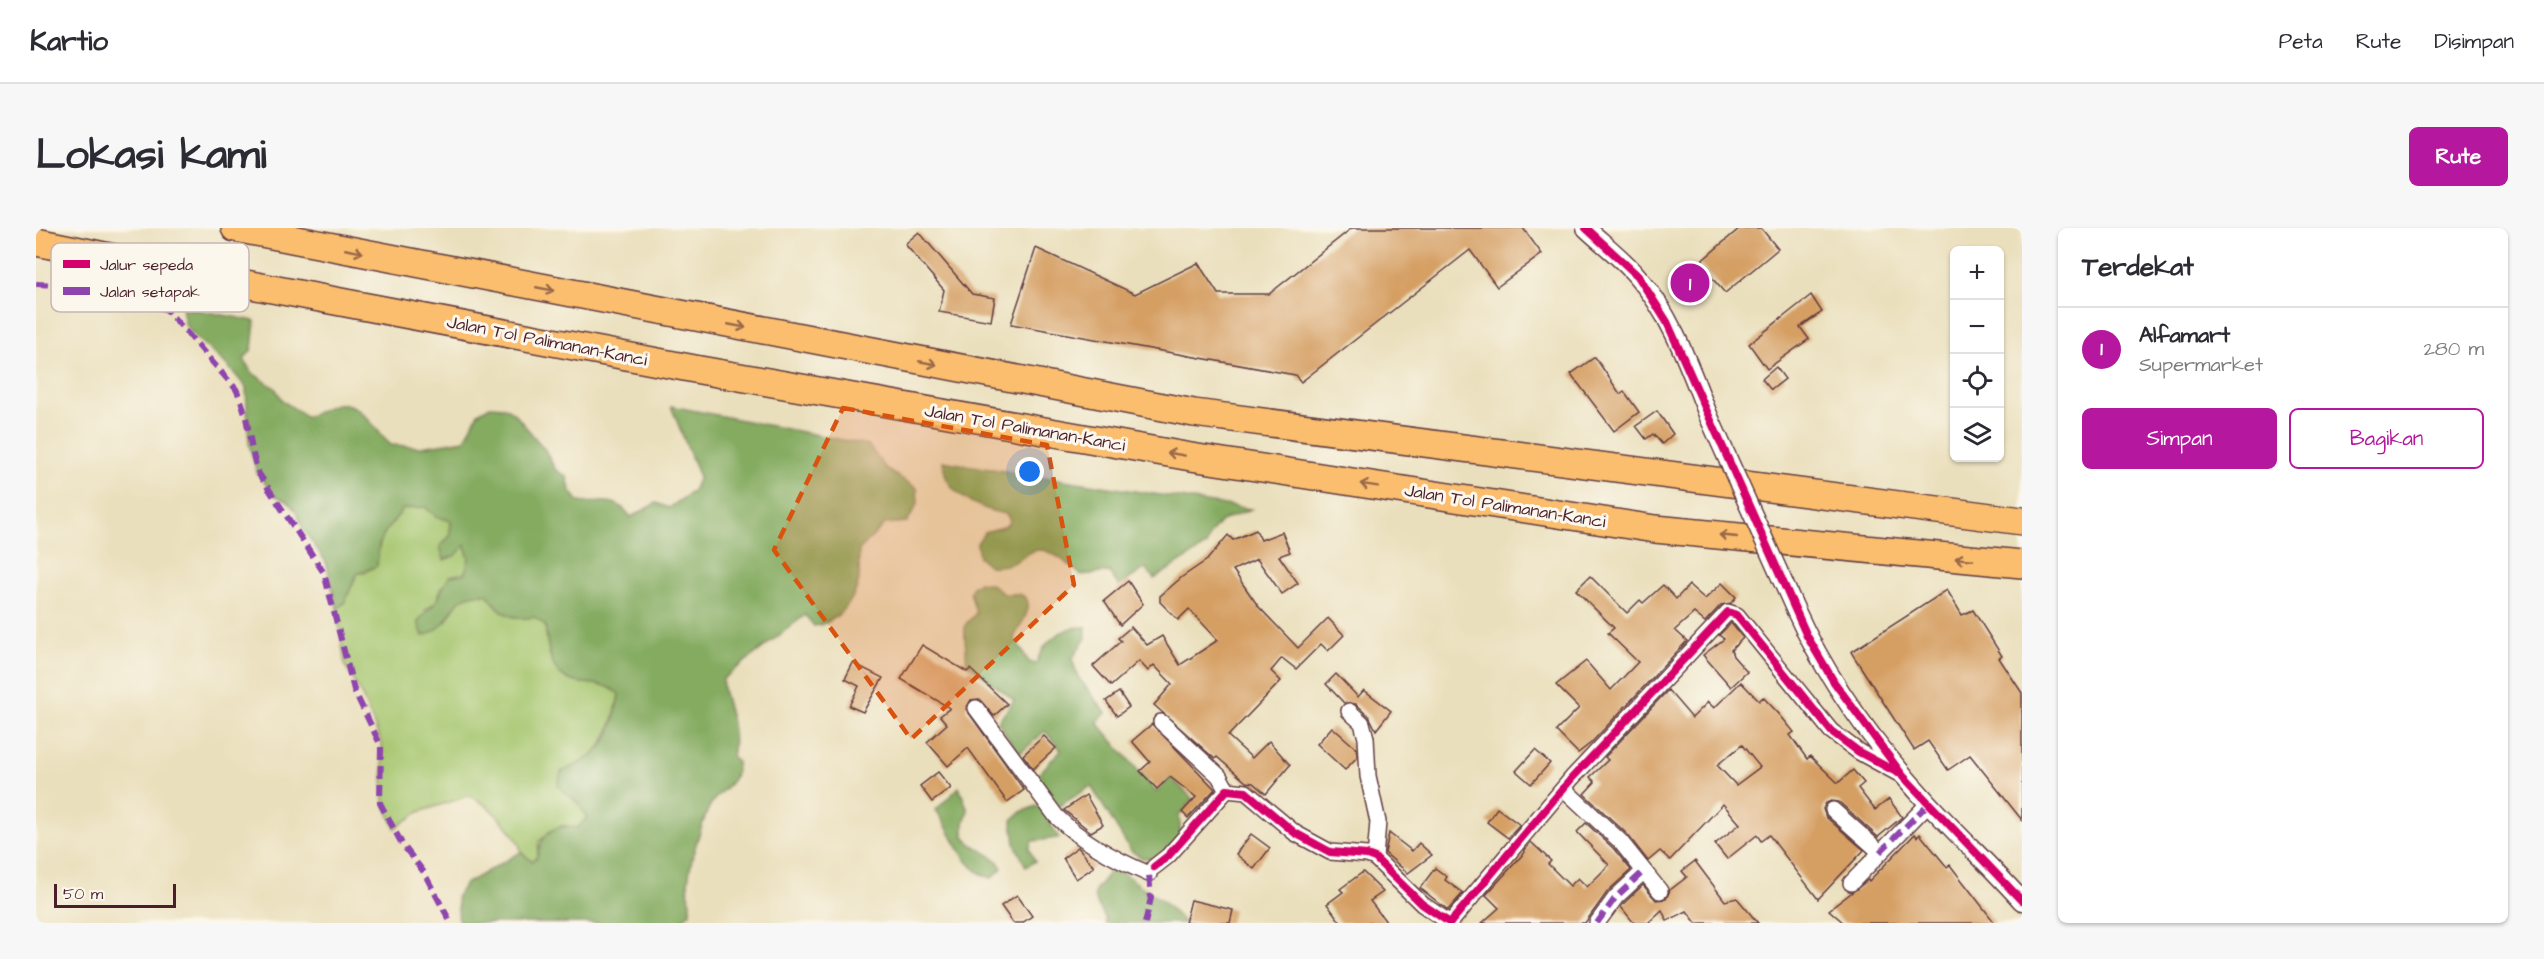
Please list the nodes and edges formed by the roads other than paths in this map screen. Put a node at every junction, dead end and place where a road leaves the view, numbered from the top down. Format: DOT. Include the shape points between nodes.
graph roads {
  1 [pos="235,228"];
  2 [pos="1586,228"];
  3 [pos="36,242"];
  4 [pos="51,245"];
  5 [pos="249,285"];
  6 [pos="2022,521"];
  7 [pos="2022,564"];
  8 [pos="976,708"];
  9 [pos="1349,711"];
  10 [pos="1161,722"];
  11 [pos="1904,776"];
  12 [pos="1564,789"];
  13 [pos="1227,790"];
  14 [pos="1928,804"];
  15 [pos="1833,810"];
  16 [pos="1880,852"];
  17 [pos="1376,858"];
  18 [pos="1644,871"];
  19 [pos="1851,883"];
  20 [pos="1660,891"];
  21 [pos="2022,901"];
  22 [pos="1450,923"];
  23 [pos="1597,923"];
  1 -- 6 [label="highway, one-way" via="1194,413"];
  2 -- 11 [label="street, bridge" via="1617,254 1649,290 1683,352 1813,648"];
  4 -- 3 [label="highway, Jalan Tol Palimanan–Kanci, one-way"];
  7 -- 5 [label="highway, Jalan Tol Palimanan–Kanci, one-way" via="1655,529 1191,457"];
  8 -- 13 [label="street" via="1056,816 1069,829 1121,862 1151,870"];
  9 -- 17 [label="street" via="1362,723 1366,738 1367,768 1378,822"];
  10 -- 13 [label="street" via="1219,776"];
  11 -- 12 [label="street" via="1859,752 1831,731 1731,612"];
  11 -- 14 [label="street"];
  12 -- 18 [label="street" via="1620,841"];
  12 -- 22 [label="street"];
  13 -- 17 [label="street" via="1246,792 1295,833 1330,852"];
  14 -- 16 [label="street"];
  14 -- 21 [label="street"];
  15 -- 16 [label="street"];
  16 -- 19 [label="street"];
  17 -- 22 [label="street" via="1422,904"];
  18 -- 20 [label="street"];
  18 -- 23 [label="street" via="1616,897"];
}
